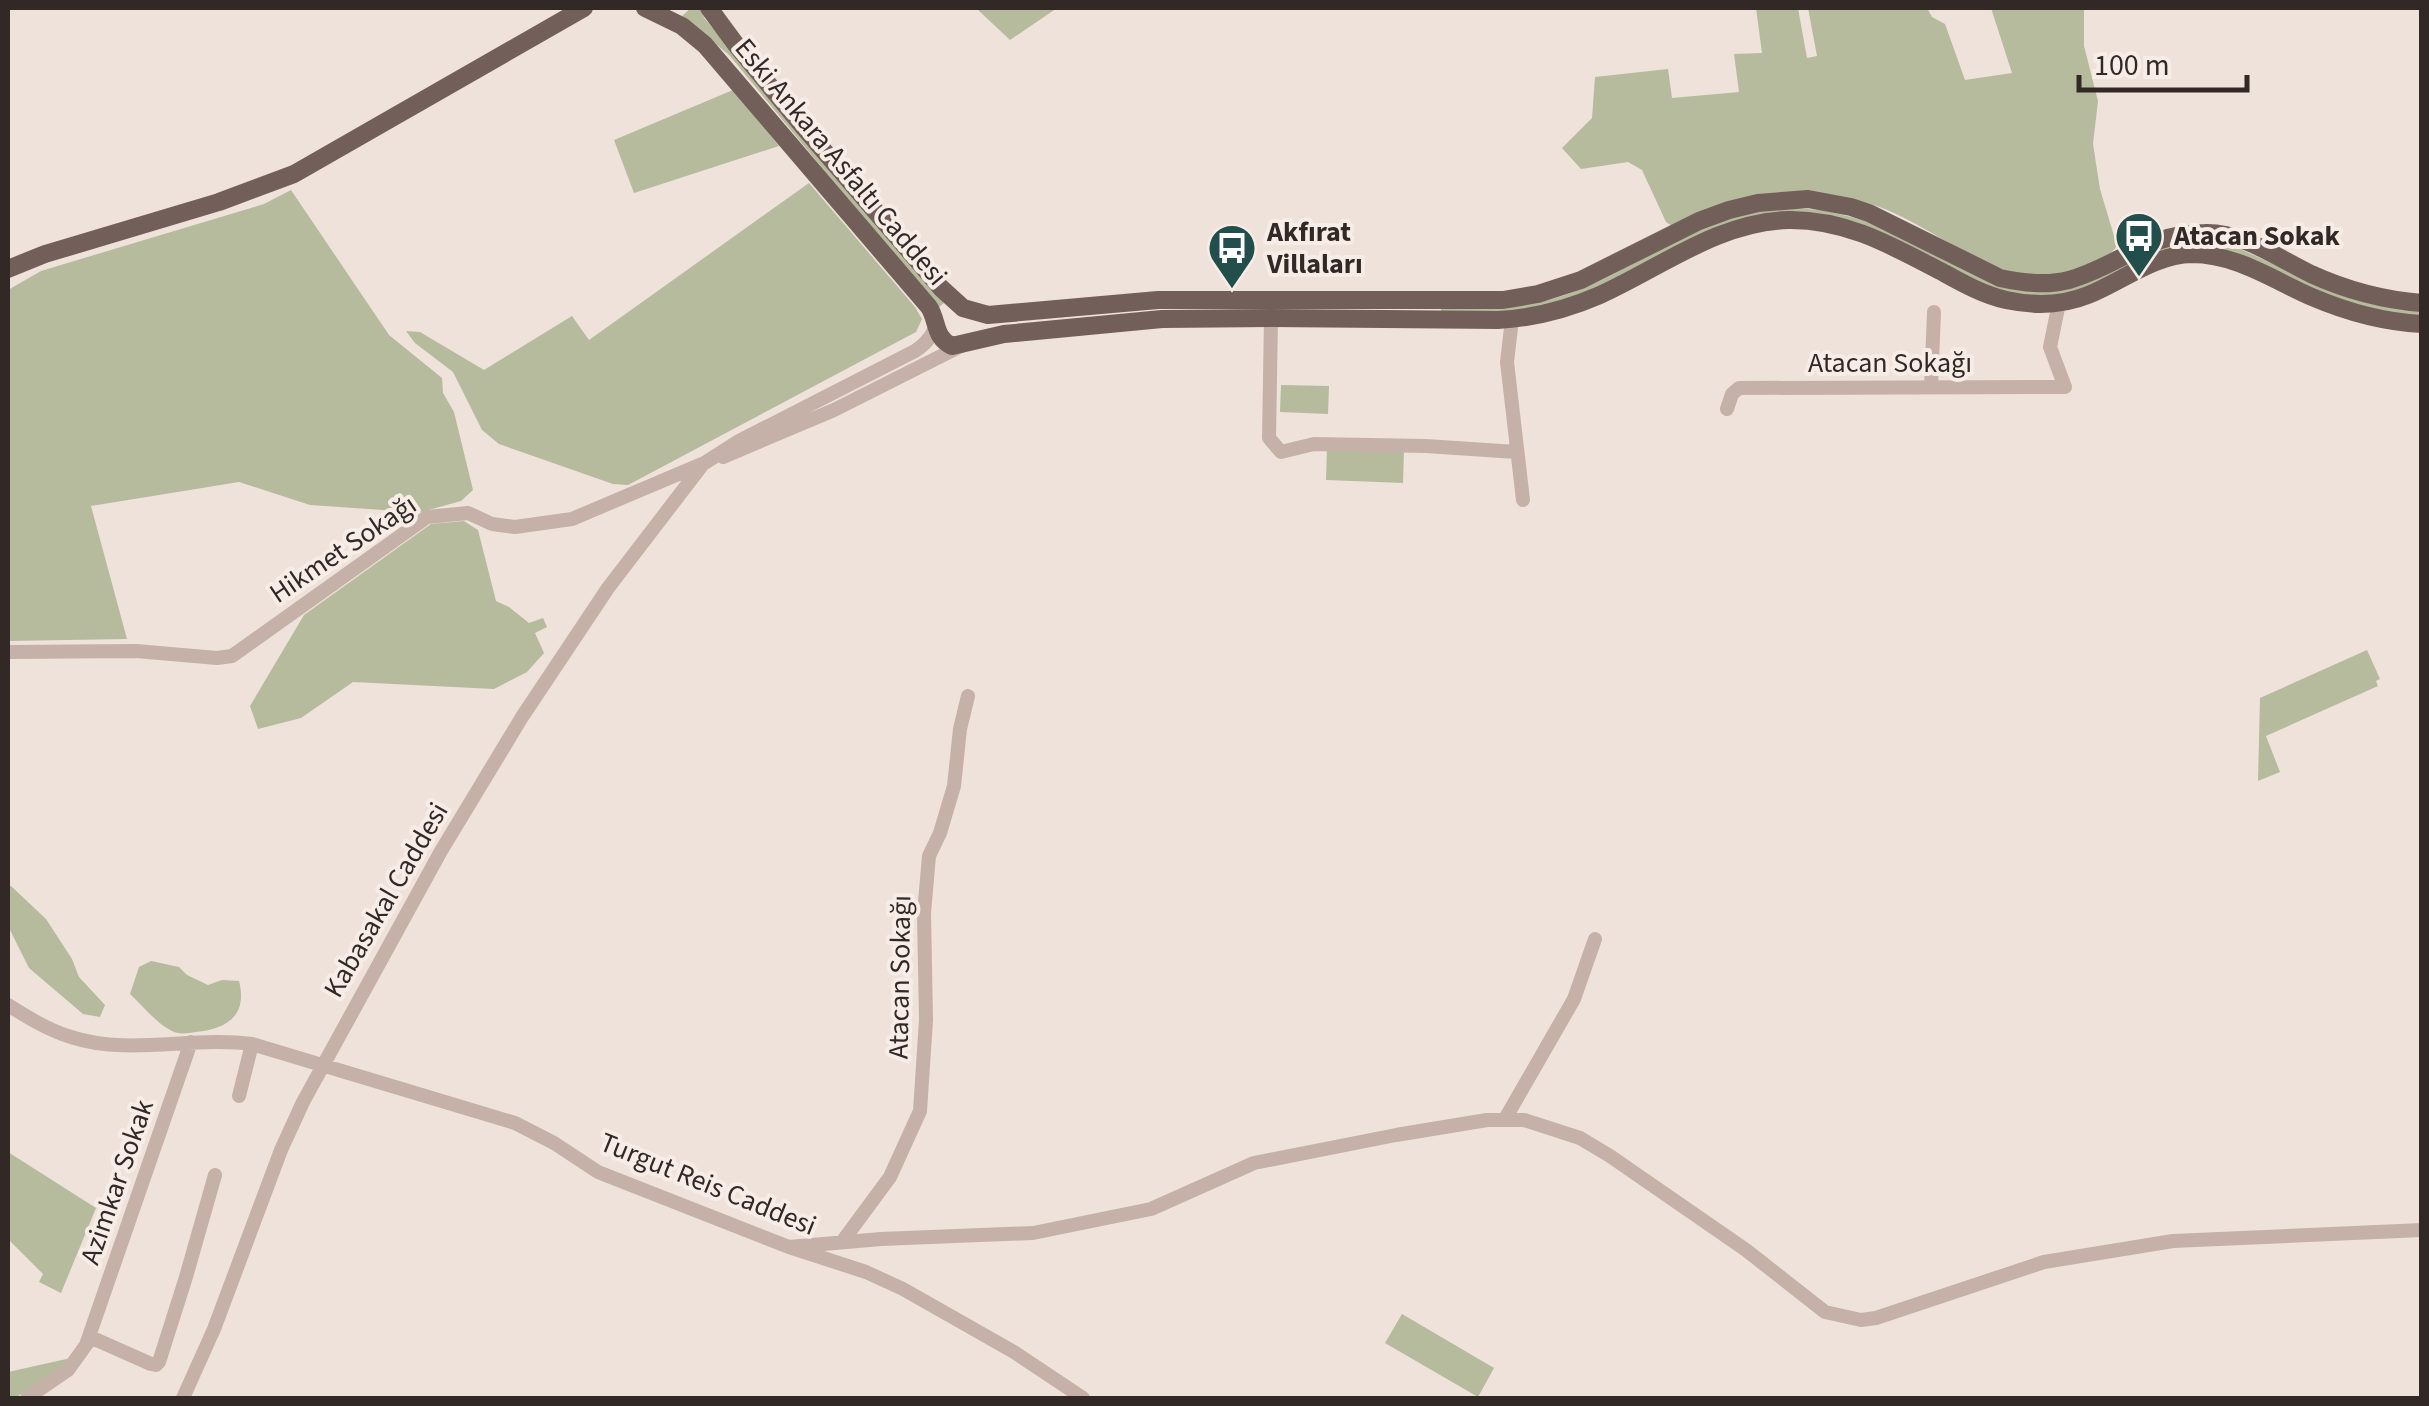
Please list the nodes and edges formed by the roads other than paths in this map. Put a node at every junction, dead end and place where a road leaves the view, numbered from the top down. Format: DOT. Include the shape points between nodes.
graph roads {
  1 [pos="586,8"];
  2 [pos="647,8"];
  3 [pos="677,8"];
  4 [pos="709,8"];
  5 [pos="8,269"];
  6 [pos="2422,303"];
  7 [pos="2059,304"];
  8 [pos="963,308"];
  9 [pos="1934,312"];
  10 [pos="1271,318"];
  11 [pos="1512,319"];
  12 [pos="937,323"];
  13 [pos="2422,324"];
  14 [pos="964,344"];
  15 [pos="1931,388"];
  16 [pos="1727,409"];
  17 [pos="1516,452"];
  18 [pos="703,464"];
  19 [pos="1523,500"];
  20 [pos="8,652"];
  21 [pos="968,696"];
  22 [pos="1595,938"];
  23 [pos="8,1004"];
  24 [pos="192,1042"];
  25 [pos="252,1044"];
  26 [pos="322,1066"];
  27 [pos="238,1096"];
  28 [pos="1504,1119"];
  29 [pos="214,1175"];
  30 [pos="2422,1230"];
  31 [pos="842,1242"];
  32 [pos="790,1246"];
  33 [pos="90,1338"];
  34 [pos="27,1398"];
  35 [pos="183,1398"];
  36 [pos="1083,1398"];
  1 -- 5 [label="main road" via="294,174"];
  2 -- 3 [label="main road, Eski Ankara Asfaltı Caddesi"];
  2 -- 12 [label="main road, Eski Ankara Asfaltı Caddesi" via="705,44"];
  4 -- 8 [label="main road, Eski Ankara Asfaltı Caddesi"];
  6 -- 8 [label="main road, Eski Ankara Asfaltı Caddesi" via="2341,286 2242,240 2209,232 2169,236 2067,280 2014,281 1869,213 1808,199 1728,210 1581,280 1518,298 1154,300 988,314"];
  7 -- 11 [label="main road" via="2004,300 1872,236 1794,220 1728,232 1582,303"];
  7 -- 13 [label="main road" via="2166,258 2194,254 2228,258 2340,308"];
  7 -- 15 [label="street, Atacan Sokağı" via="2050,346 2065,387"];
  8 -- 12 [label="main road" via="946,309"];
  8 -- 14 [label="main road" via="976,329"];
  9 -- 15 [label="street"];
  10 -- 11 [label="main road"];
  10 -- 14 [label="main road" via="1143,321"];
  10 -- 17 [label="street" via="1269,438 1281,452 1314,444"];
  11 -- 17 [label="street" via="1507,362"];
  12 -- 14 [label="main road" via="947,344"];
  12 -- 18 [label="street, Hikmet Sokağı" via="915,351"];
  14 -- 18 [label="street, Hikmet Sokağı" via="834,410"];
  15 -- 16 [label="street, Atacan Sokağı" via="1739,388"];
  17 -- 19 [label="street"];
  18 -- 20 [label="street, Hikmet Sokağı" via="572,519 515,526 468,513 427,517 232,656"];
  18 -- 26 [label="street, Kabasakal Caddesi" via="608,588 522,717"];
  21 -- 31 [label="street, Atacan Sokağı" via="954,786 929,856 920,1111 890,1177"];
  22 -- 28 [label="street" via="1574,999"];
  23 -- 24 [label="street, Turgut Reis Caddesi" via="73,1038 117,1045"];
  24 -- 25 [label="street, Turgut Reis Caddesi"];
  24 -- 33 [label="street, Azimkar Sokak"];
  25 -- 26 [label="street, Turgut Reis Caddesi"];
  25 -- 27 [label="street"];
  26 -- 32 [label="street, Turgut Reis Caddesi" via="514,1122 598,1172"];
  26 -- 35 [label="street, Kabasakal Caddesi" via="280,1150"];
  28 -- 30 [label="street" via="1580,1138 1825,1312 1861,1320 2044,1262 2172,1241"];
  28 -- 31 [label="street" via="1254,1163 1151,1209 1033,1233"];
  29 -- 33 [label="street" via="159,1362"];
  31 -- 32 [label="street"];
  32 -- 36 [label="street, Turgut Reis Caddesi" via="902,1289"];
  33 -- 34 [label="street, Azimkar Sokak" via="68,1370"];
}
